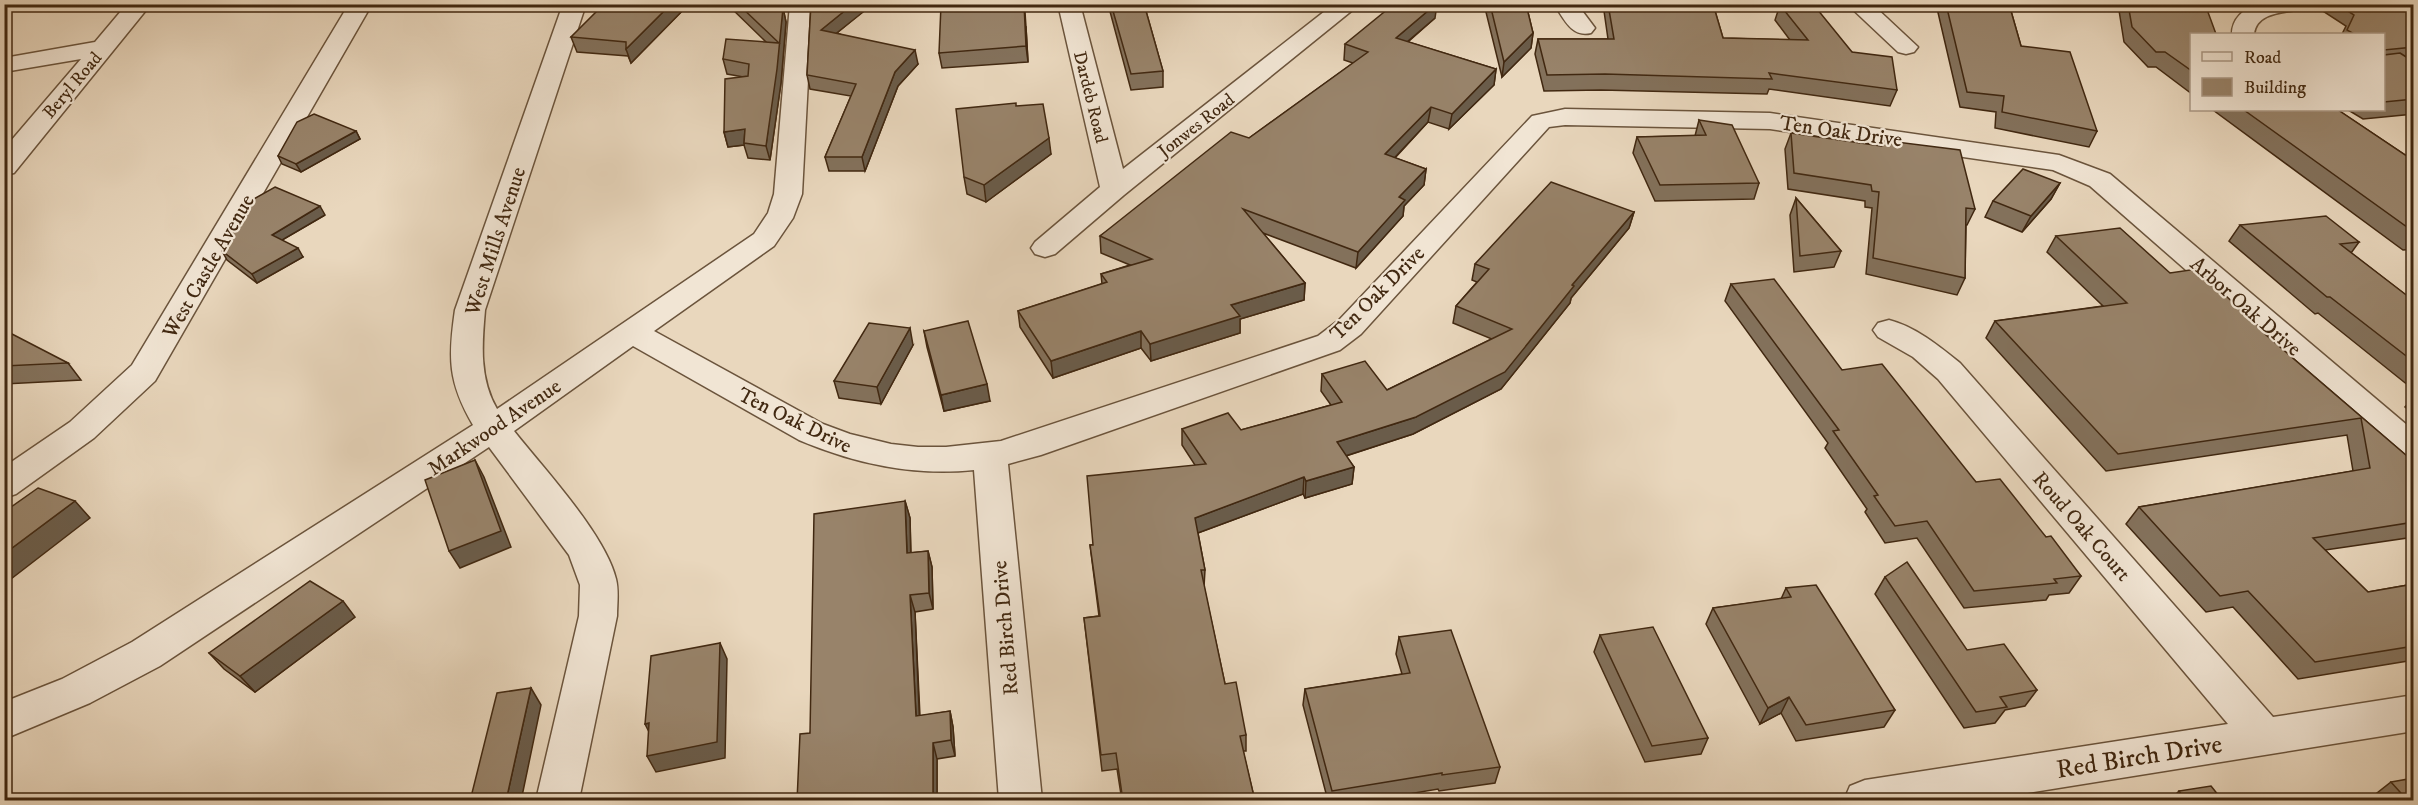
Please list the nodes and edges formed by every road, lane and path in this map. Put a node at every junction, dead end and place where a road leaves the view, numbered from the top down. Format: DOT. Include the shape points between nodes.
graph roads {
  1 [pos="140,4"];
  2 [pos="361,4"];
  3 [pos="575,4"];
  4 [pos="801,4"];
  5 [pos="1069,4"];
  6 [pos="1348,4"];
  7 [pos="1565,4"];
  8 [pos="1858,4"];
  9 [pos="2293,4"];
  10 [pos="1583,28"];
  11 [pos="2243,32"];
  12 [pos="1906,47"];
  13 [pos="104,48"];
  14 [pos="4,65"];
  15 [pos="4,167"];
  16 [pos="2076,169"];
  17 [pos="1114,189"];
  18 [pos="1045,248"];
  19 [pos="1889,330"];
  20 [pos="633,333"];
  21 [pos="494,428"];
  22 [pos="2414,450"];
  23 [pos="990,455"];
  24 [pos="4,485"];
  25 [pos="2414,712"];
  26 [pos="4,721"];
  27 [pos="2264,736"];
  28 [pos="558,801"];
  29 [pos="1021,801"];
  30 [pos="1865,801"];
  1 -- 13 [label="street, Beryl Road"];
  2 -- 24 [label="street, West Castle Avenue" via="144,373 82,430"];
  3 -- 21 [label="street, West Mills Avenue" via="470,310 465,351 471,390"];
  4 -- 20 [label="street, Markwood Avenue" via="786,207 764,240"];
  5 -- 17 [label="street, Dardeb Road"];
  6 -- 17 [label="street, Jonwes Road"];
  7 -- 10 [label="street"];
  8 -- 12 [label="street"];
  9 -- 11 [label="street" via="2253,15"];
  13 -- 14 [label="street"];
  13 -- 15 [label="street, Beryl Road"];
  16 -- 22 [label="street, Arbor Oak Drive" via="2100,180"];
  16 -- 23 [label="street, Ten Oak Drive" via="2059,163 1766,121 1546,119 1537,123 1350,327 1329,343 1029,446"];
  17 -- 18 [label="street, Jonwes Road"];
  19 -- 27 [label="street, Roud Oak Court" via="1924,350 1949,371"];
  20 -- 21 [label="street, Markwood Avenue"];
  20 -- 23 [label="street, Ten Oak Drive" via="838,445 909,459"];
  21 -- 26 [label="street, Markwood Avenue" via="146,654 76,691"];
  21 -- 28 [label="street, West Mills Avenue" via="596,568 598,615"];
  23 -- 29 [label="street, Red Birch Drive"];
  25 -- 27 [label="street, Red Birch Drive"];
  27 -- 30 [label="street, Red Birch Drive"];
}
